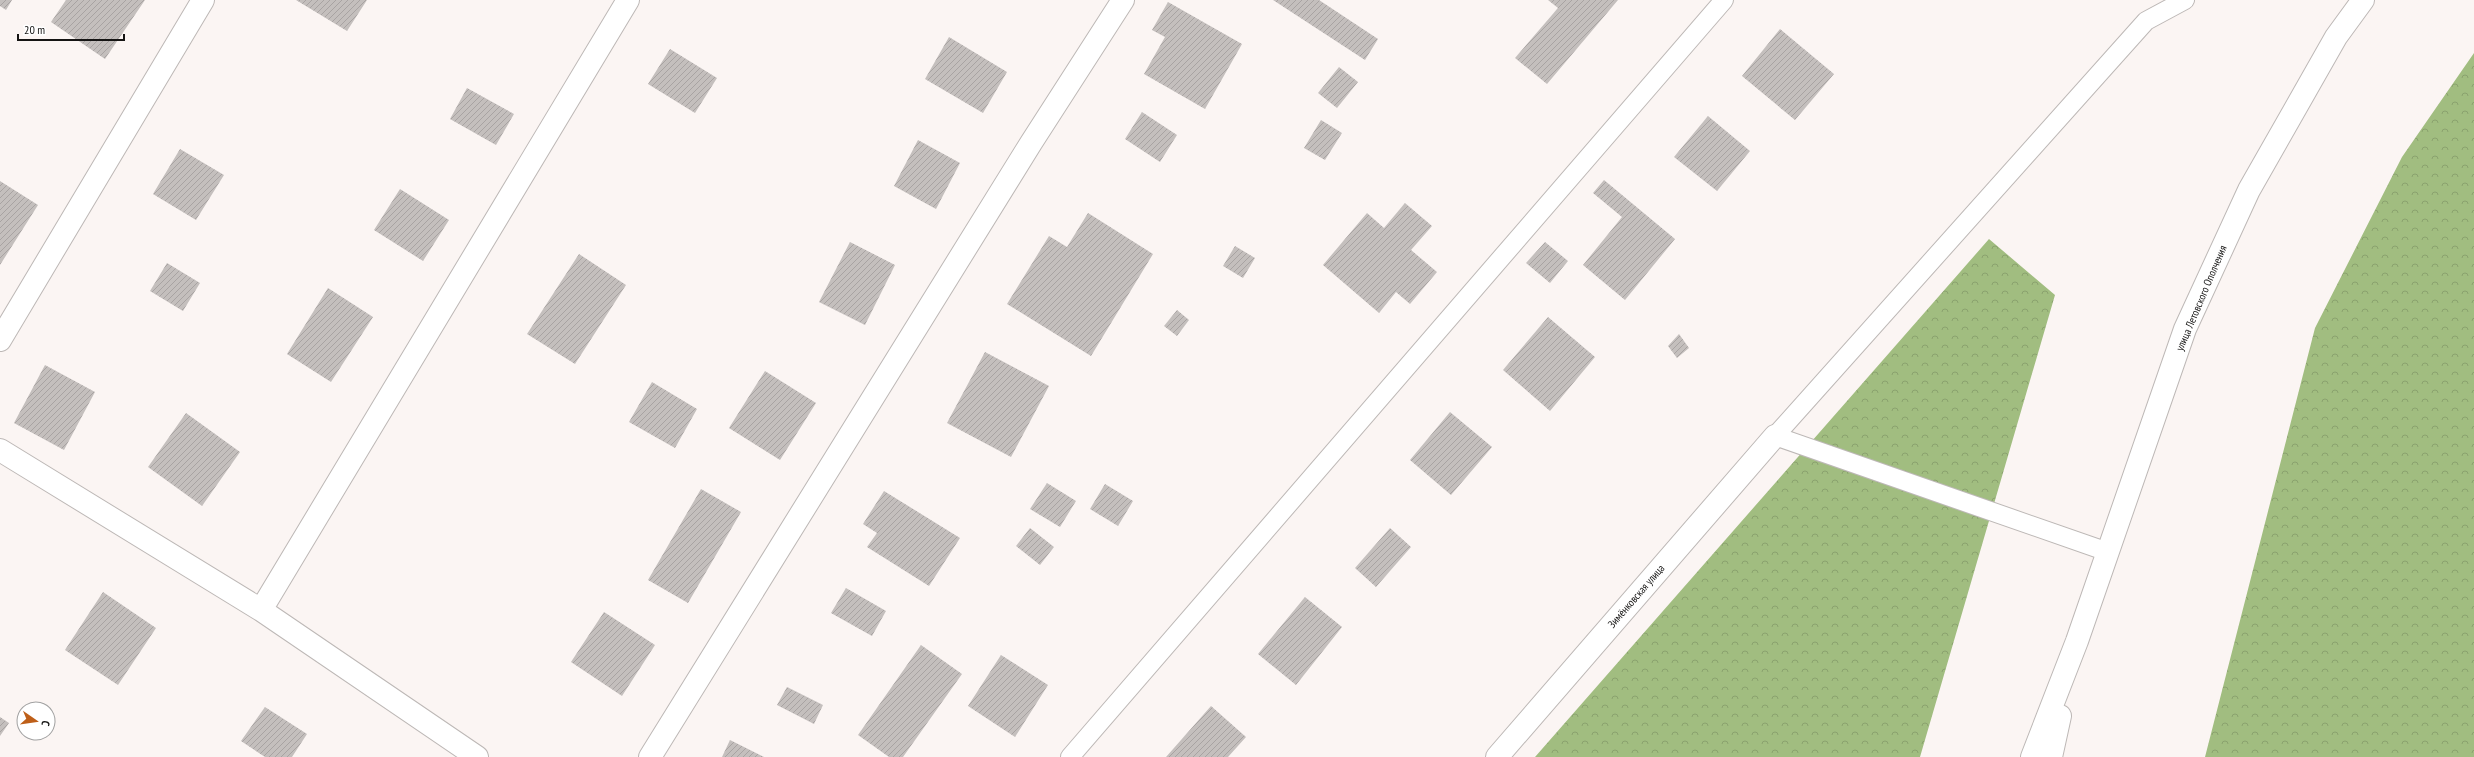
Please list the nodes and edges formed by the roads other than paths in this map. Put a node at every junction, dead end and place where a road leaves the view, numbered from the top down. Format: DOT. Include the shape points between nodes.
graph roads {
  1 [pos="202,0"];
  2 [pos="628,0"];
  3 [pos="1123,0"];
  4 [pos="1724,0"];
  5 [pos="2184,0"];
  6 [pos="2363,0"];
  7 [pos="0,340"];
  8 [pos="1776,436"];
  9 [pos="0,450"];
  10 [pos="2108,552"];
  11 [pos="261,610"];
  12 [pos="2077,641"];
  13 [pos="477,757"];
  14 [pos="650,757"];
  15 [pos="1070,757"];
  16 [pos="1497,757"];
  17 [pos="2032,757"];
  18 [pos="2051,757"];
  1 -- 7 [label="street"];
  2 -- 11 [label="street"];
  3 -- 14 [label="street" via="1031,143"];
  4 -- 15 [label="lane"];
  5 -- 8 [label="lane" via="2146,21"];
  6 -- 10 [label="street, улица Летовского Ополчения" via="2336,37 2245,197 2185,329"];
  8 -- 10 [label="lane"];
  8 -- 16 [label="street, Зимёнковская улица"];
  9 -- 11 [label="street"];
  10 -- 12 [label="street, улица Летовского Ополчения"];
  11 -- 13 [label="street"];
  12 -- 17 [label="street, улица Летовского Ополчения"];
  12 -- 18 [label="street, улица Летовского Ополчения"];
}
